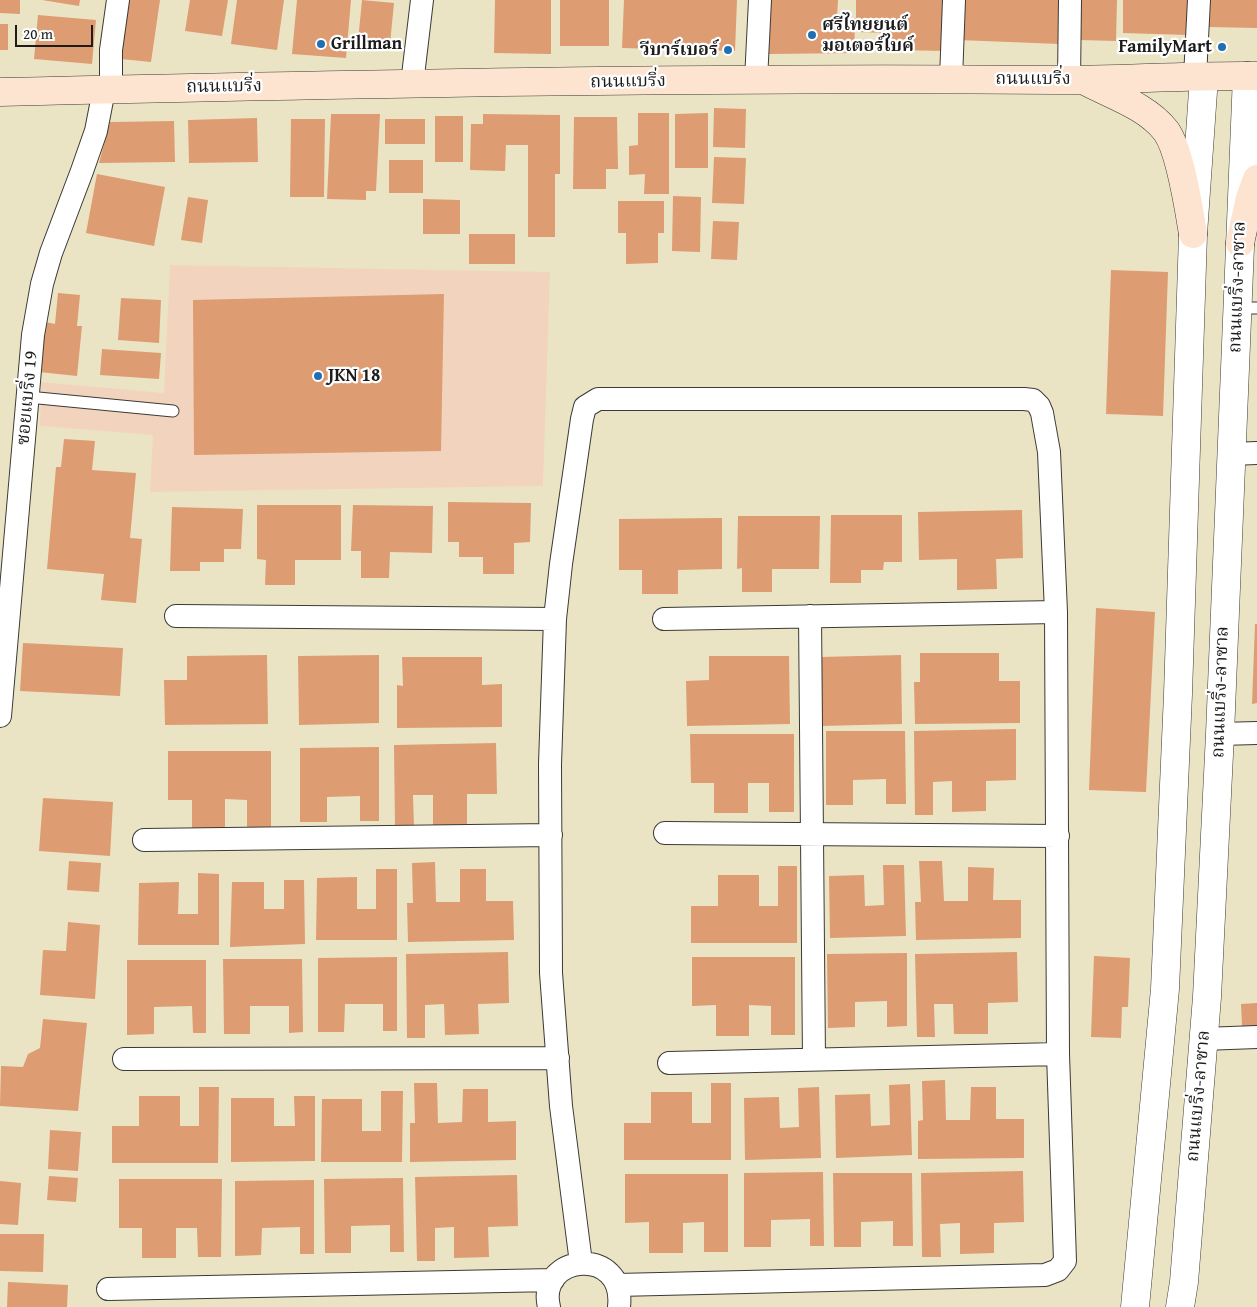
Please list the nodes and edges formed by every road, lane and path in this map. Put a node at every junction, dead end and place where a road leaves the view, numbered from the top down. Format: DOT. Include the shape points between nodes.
graph roads {
  1 [pos="118,0"];
  2 [pos="422,0"];
  3 [pos="760,0"];
  4 [pos="954,0"];
  5 [pos="1070,0"];
  6 [pos="1199,0"];
  7 [pos="1252,76"];
  8 [pos="1200,77"];
  9 [pos="951,79"];
  10 [pos="756,80"];
  11 [pos="1076,80"];
  12 [pos="412,84"];
  13 [pos="108,90"];
  14 [pos="0,92"];
  15 [pos="1257,179"];
  16 [pos="1193,234"];
  17 [pos="1240,243"];
  18 [pos="1247,308"];
  19 [pos="28,398"];
  20 [pos="173,411"];
  21 [pos="1244,453"];
  22 [pos="8,548"];
  23 [pos="1056,612"];
  24 [pos="176,616"];
  25 [pos="810,616"];
  26 [pos="664,619"];
  27 [pos="555,620"];
  28 [pos="0,716"];
  29 [pos="1257,733"];
  30 [pos="1220,734"];
  31 [pos="665,833"];
  32 [pos="812,834"];
  33 [pos="551,835"];
  34 [pos="1058,836"];
  35 [pos="144,840"];
  36 [pos="1257,1037"];
  37 [pos="1203,1039"];
  38 [pos="1058,1054"];
  39 [pos="558,1058"];
  40 [pos="124,1059"];
  41 [pos="814,1059"];
  42 [pos="669,1063"];
  43 [pos="580,1263"];
  44 [pos="553,1280"];
  45 [pos="617,1284"];
  46 [pos="108,1289"];
  47 [pos="549,1307"];
  48 [pos="619,1307"];
  49 [pos="1135,1307"];
  50 [pos="1180,1307"];
  1 -- 13 [label="street, ซอยแบริ่ง 19"];
  2 -- 12 [label="street"];
  3 -- 10 [label="street"];
  4 -- 9 [label="street"];
  5 -- 11 [label="street"];
  6 -- 8 [label="street"];
  7 -- 8 [label="main road, ถนนแบริ่ง"];
  7 -- 17 [label="street, ถนนแบริ่ง-ลาซาล"];
  8 -- 11 [label="main road, ถนนแบริ่ง"];
  8 -- 16 [label="street"];
  9 -- 10 [label="main road, ถนนแบริ่ง"];
  9 -- 11 [label="main road, ถนนแบริ่ง"];
  10 -- 12 [label="main road, ถนนแบริ่ง"];
  11 -- 16 [label="main road" via="1136,107 1166,132 1174,149"];
  12 -- 13 [label="main road, ถนนแบริ่ง"];
  13 -- 14 [label="main road, ถนนแบริ่ง"];
  13 -- 19 [label="street, ซอยแบริ่ง 19" via="42,284"];
  15 -- 17 [label="main road"];
  16 -- 49 [label="street" via="1165,989"];
  17 -- 18 [label="street, ถนนแบริ่ง-ลาซาล"];
  18 -- 21 [label="street, ถนนแบริ่ง-ลาซาล"];
  19 -- 20 [label="lane"];
  19 -- 22 [label="street, ซอยแบริ่ง 19"];
  21 -- 30 [label="street, ถนนแบริ่ง-ลาซาล"];
  22 -- 28 [label="street, ซอยแบริ่ง 19"];
  23 -- 25 [label="street"];
  23 -- 27 [label="street" via="1049,452 1042,414 1033,400 598,399 585,407 582,419"];
  23 -- 34 [label="street"];
  24 -- 27 [label="street"];
  25 -- 26 [label="street"];
  25 -- 32 [label="street"];
  27 -- 33 [label="street"];
  29 -- 30 [label="street"];
  30 -- 37 [label="street, ถนนแบริ่ง-ลาซาล"];
  31 -- 32 [label="street"];
  32 -- 34 [label="street"];
  32 -- 41 [label="street"];
  33 -- 35 [label="street"];
  33 -- 39 [label="street" via="551,974"];
  34 -- 38 [label="street"];
  36 -- 37 [label="street"];
  37 -- 50 [label="street, ถนนแบริ่ง-ลาซาล"];
  38 -- 41 [label="street"];
  38 -- 45 [label="street" via="1064,1261 1058,1270 1045,1275"];
  39 -- 40 [label="street"];
  39 -- 43 [label="street"];
  41 -- 42 [label="street"];
  43 -- 44 [label="street" via="560,1271"];
  43 -- 45 [label="street" via="592,1263 602,1268"];
  44 -- 46 [label="street"];
  44 -- 47 [label="street" via="548,1292"];
  45 -- 48 [label="street"];
}
